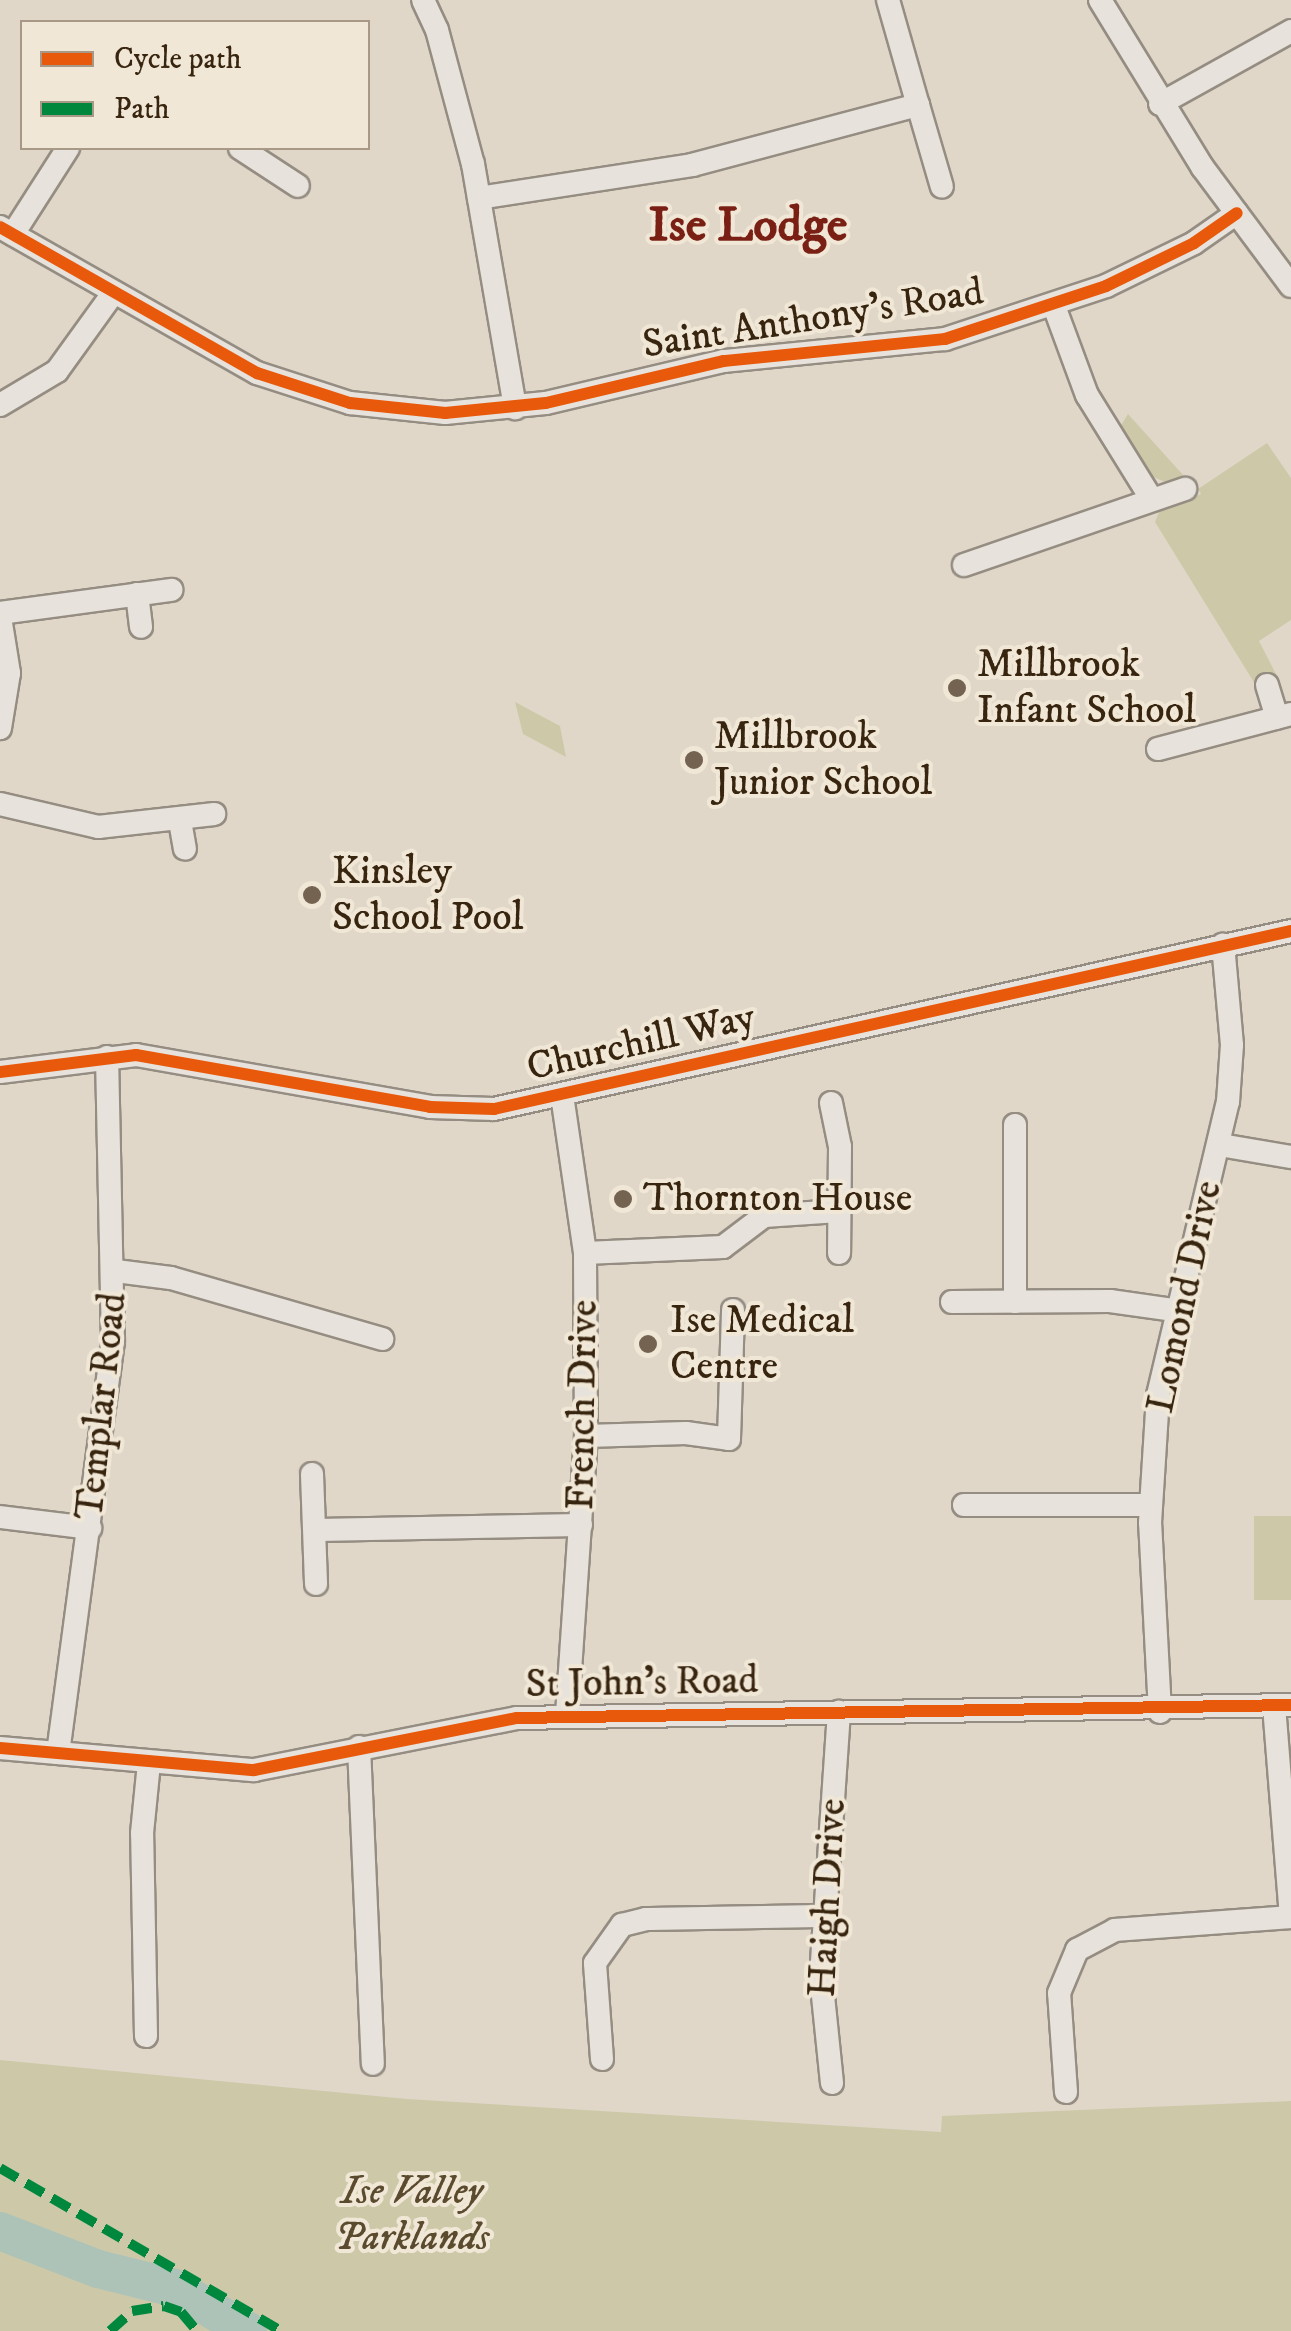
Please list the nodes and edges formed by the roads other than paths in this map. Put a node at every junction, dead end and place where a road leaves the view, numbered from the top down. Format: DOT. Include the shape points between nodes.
graph roads {
  1 [pos="423,0"];
  2 [pos="888,0"];
  3 [pos="1100,0"];
  4 [pos="1291,31"];
  5 [pos="1160,104"];
  6 [pos="918,105"];
  7 [pos="67,150"];
  8 [pos="243,150"];
  9 [pos="298,186"];
  10 [pos="942,187"];
  11 [pos="479,198"];
  12 [pos="1238,213"];
  13 [pos="6,231"];
  14 [pos="1291,286"];
  15 [pos="114,292"];
  16 [pos="1054,306"];
  17 [pos="0,405"];
  18 [pos="515,408"];
  19 [pos="1185,490"];
  20 [pos="1152,500"];
  21 [pos="964,565"];
  22 [pos="171,590"];
  23 [pos="137,594"];
  24 [pos="0,615"];
  25 [pos="141,626"];
  26 [pos="1267,685"];
  27 [pos="1284,716"];
  28 [pos="0,728"];
  29 [pos="1158,748"];
  30 [pos="0,804"];
  31 [pos="214,814"];
  32 [pos="180,821"];
  33 [pos="184,849"];
  34 [pos="1291,931"];
  35 [pos="1223,944"];
  36 [pos="106,1056"];
  37 [pos="0,1072"];
  38 [pos="562,1095"];
  39 [pos="832,1102"];
  40 [pos="1014,1125"];
  41 [pos="1220,1144"];
  42 [pos="1291,1158"];
  43 [pos="839,1211"];
  44 [pos="839,1253"];
  45 [pos="585,1254"];
  46 [pos="116,1271"];
  47 [pos="952,1302"];
  48 [pos="1015,1302"];
  49 [pos="733,1310"];
  50 [pos="1174,1310"];
  51 [pos="382,1338"];
  52 [pos="586,1436"];
  53 [pos="312,1474"];
  54 [pos="964,1506"];
  55 [pos="1150,1506"];
  56 [pos="0,1517"];
  57 [pos="581,1525"];
  58 [pos="90,1528"];
  59 [pos="315,1530"];
  60 [pos="316,1584"];
  61 [pos="1283,1706"];
  62 [pos="838,1712"];
  63 [pos="1160,1712"];
  64 [pos="566,1716"];
  65 [pos="359,1747"];
  66 [pos="0,1748"];
  67 [pos="58,1754"];
  68 [pos="149,1763"];
  69 [pos="823,1916"];
  70 [pos="1291,1917"];
  71 [pos="146,2036"];
  72 [pos="602,2059"];
  73 [pos="373,2064"];
  74 [pos="832,2084"];
  75 [pos="1066,2092"];
  1 -- 11 [label="street" via="441,43"];
  2 -- 6 [label="street"];
  3 -- 5 [label="street"];
  4 -- 5 [label="street"];
  5 -- 12 [label="street"];
  6 -- 10 [label="street"];
  6 -- 11 [label="street" via="692,165"];
  7 -- 13 [label="street"];
  8 -- 9 [label="street"];
  11 -- 18 [label="street"];
  12 -- 14 [label="street"];
  12 -- 16 [label="street, Saint Anthony's Road" via="1194,243"];
  13 -- 15 [label="street, Saint Anthony's Road"];
  15 -- 17 [label="street" via="57,371"];
  15 -- 18 [label="street, Saint Anthony's Road" via="226,358 316,394 411,411"];
  16 -- 18 [label="street, Saint Anthony's Road" via="945,339 681,368"];
  16 -- 20 [label="street" via="1087,395"];
  19 -- 20 [label="street"];
  20 -- 21 [label="street"];
  22 -- 23 [label="street"];
  23 -- 24 [label="street"];
  23 -- 25 [label="street"];
  24 -- 28 [label="street" via="9,673"];
  26 -- 27 [label="street"];
  27 -- 29 [label="street"];
  30 -- 32 [label="street" via="76,826"];
  31 -- 32 [label="street"];
  32 -- 33 [label="street"];
  34 -- 35 [label="street, Churchill Way"];
  35 -- 38 [label="street, Churchill Way"];
  35 -- 41 [label="street, Lomond Drive" via="1232,1045"];
  36 -- 37 [label="street, Churchill Way"];
  36 -- 38 [label="street, Churchill Way" via="167,1059 430,1107 494,1109"];
  36 -- 46 [label="street, Templar Road"];
  38 -- 45 [label="street, French Drive"];
  39 -- 43 [label="street"];
  40 -- 48 [label="street"];
  41 -- 42 [label="street"];
  41 -- 50 [label="street, Lomond Drive"];
  43 -- 44 [label="street"];
  43 -- 45 [label="street" via="764,1216 722,1247"];
  45 -- 52 [label="street, French Drive"];
  46 -- 51 [label="street" via="170,1278"];
  46 -- 58 [label="street, Templar Road"];
  47 -- 48 [label="street"];
  48 -- 50 [label="street" via="1110,1300"];
  49 -- 52 [label="street" via="729,1439 686,1433"];
  50 -- 55 [label="street, Lomond Drive" via="1158,1395"];
  52 -- 57 [label="street, French Drive"];
  53 -- 59 [label="street"];
  54 -- 55 [label="street"];
  55 -- 63 [label="street, Lomond Drive"];
  56 -- 58 [label="street"];
  57 -- 59 [label="street"];
  57 -- 64 [label="street, French Drive"];
  58 -- 67 [label="street, Templar Road"];
  59 -- 60 [label="street"];
  61 -- 63 [label="street, St John's Road"];
  61 -- 70 [label="street"];
  62 -- 63 [label="street, St John's Road"];
  62 -- 64 [label="street, St John's Road"];
  62 -- 69 [label="street, Haigh Drive"];
  64 -- 65 [label="street, St John's Road" via="467,1723"];
  65 -- 68 [label="street, St John's Road" via="254,1770"];
  65 -- 73 [label="street"];
  66 -- 67 [label="street, St John's Road"];
  67 -- 68 [label="street, St John's Road"];
  68 -- 71 [label="street" via="142,1832"];
  69 -- 72 [label="street" via="646,1918 622,1925 595,1964"];
  69 -- 74 [label="street, Haigh Drive" via="824,2044"];
  70 -- 75 [label="street" via="1116,1930 1077,1950 1059,1993"];
}
